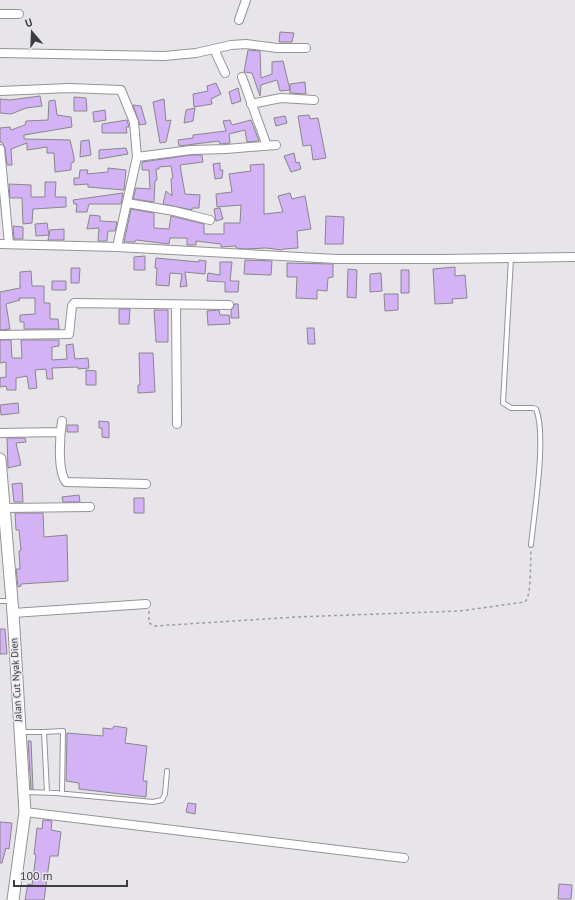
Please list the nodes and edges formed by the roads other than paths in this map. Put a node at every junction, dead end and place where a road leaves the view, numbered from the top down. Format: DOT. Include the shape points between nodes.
graph roads {
  1 [pos="246,0"];
  2 [pos="0,14"];
  3 [pos="19,14"];
  4 [pos="240,20"];
  5 [pos="306,48"];
  6 [pos="214,49"];
  7 [pos="0,53"];
  8 [pos="225,73"];
  9 [pos="242,76"];
  10 [pos="0,91"];
  11 [pos="314,100"];
  12 [pos="251,104"];
  13 [pos="276,145"];
  14 [pos="267,146"];
  15 [pos="0,152"];
  16 [pos="137,157"];
  17 [pos="127,203"];
  18 [pos="210,220"];
  19 [pos="0,244"];
  20 [pos="9,244"];
  21 [pos="117,247"];
  22 [pos="575,257"];
  23 [pos="511,258"];
  24 [pos="176,305"];
  25 [pos="229,305"];
  26 [pos="0,335"];
  27 [pos="62,421"];
  28 [pos="177,424"];
  29 [pos="60,432"];
  30 [pos="0,433"];
  31 [pos="0,459"];
  32 [pos="146,484"];
  33 [pos="1,489"];
  34 [pos="90,507"];
  35 [pos="4,508"];
  36 [pos="531,545"];
  37 [pos="0,601"];
  38 [pos="12,602"];
  39 [pos="146,604"];
  40 [pos="13,613"];
  41 [pos="19,732"];
  42 [pos="44,732"];
  43 [pos="167,771"];
  44 [pos="24,792"];
  45 [pos="47,792"];
  46 [pos="62,793"];
  47 [pos="25,812"];
  48 [pos="404,858"];
  49 [pos="13,900"];
  1 -- 4 [label="street"];
  2 -- 3 [label="street"];
  5 -- 6 [label="street" via="246,44"];
  6 -- 7 [label="street" via="164,56"];
  6 -- 8 [label="street"];
  9 -- 12 [label="street"];
  10 -- 16 [label="street" via="69,88 122,90 134,122"];
  11 -- 12 [label="street" via="281,98"];
  12 -- 14 [label="street"];
  13 -- 14 [label="street"];
  14 -- 16 [label="street" via="191,150"];
  15 -- 20 [label="street"];
  16 -- 17 [label="street"];
  17 -- 18 [label="street"];
  17 -- 21 [label="street"];
  19 -- 20 [label="street"];
  20 -- 21 [label="street"];
  21 -- 23 [label="street" via="336,259"];
  22 -- 23 [label="street"];
  23 -- 36 [label="lane" via="503,404 511,408 533,408 538,414 540,445"];
  24 -- 25 [label="street"];
  24 -- 26 [label="street" via="74,303 69,334"];
  24 -- 28 [label="street"];
  27 -- 29 [label="street"];
  29 -- 30 [label="street"];
  29 -- 32 [label="street" via="61,465 63,479 66,482"];
  31 -- 33 [label="street, Jalan Cut Nyak Dien"];
  33 -- 35 [label="street, Jalan Cut Nyak Dien"];
  34 -- 35 [label="street"];
  35 -- 38 [label="street, Jalan Cut Nyak Dien"];
  37 -- 38 [label="lane"];
  38 -- 40 [label="street, Jalan Cut Nyak Dien"];
  39 -- 40 [label="street"];
  40 -- 41 [label="street, Jalan Cut Nyak Dien"];
  41 -- 42 [label="lane"];
  41 -- 44 [label="street, Jalan Cut Nyak Dien"];
  42 -- 45 [label="lane"];
  42 -- 46 [label="lane" via="63,731"];
  43 -- 46 [label="lane" via="164,794 159,801"];
  44 -- 45 [label="lane"];
  44 -- 47 [label="street, Jalan Cut Nyak Dien"];
  45 -- 46 [label="lane"];
  47 -- 48 [label="street"];
  47 -- 49 [label="street, Jalan Cut Nyak Dien"];
}
